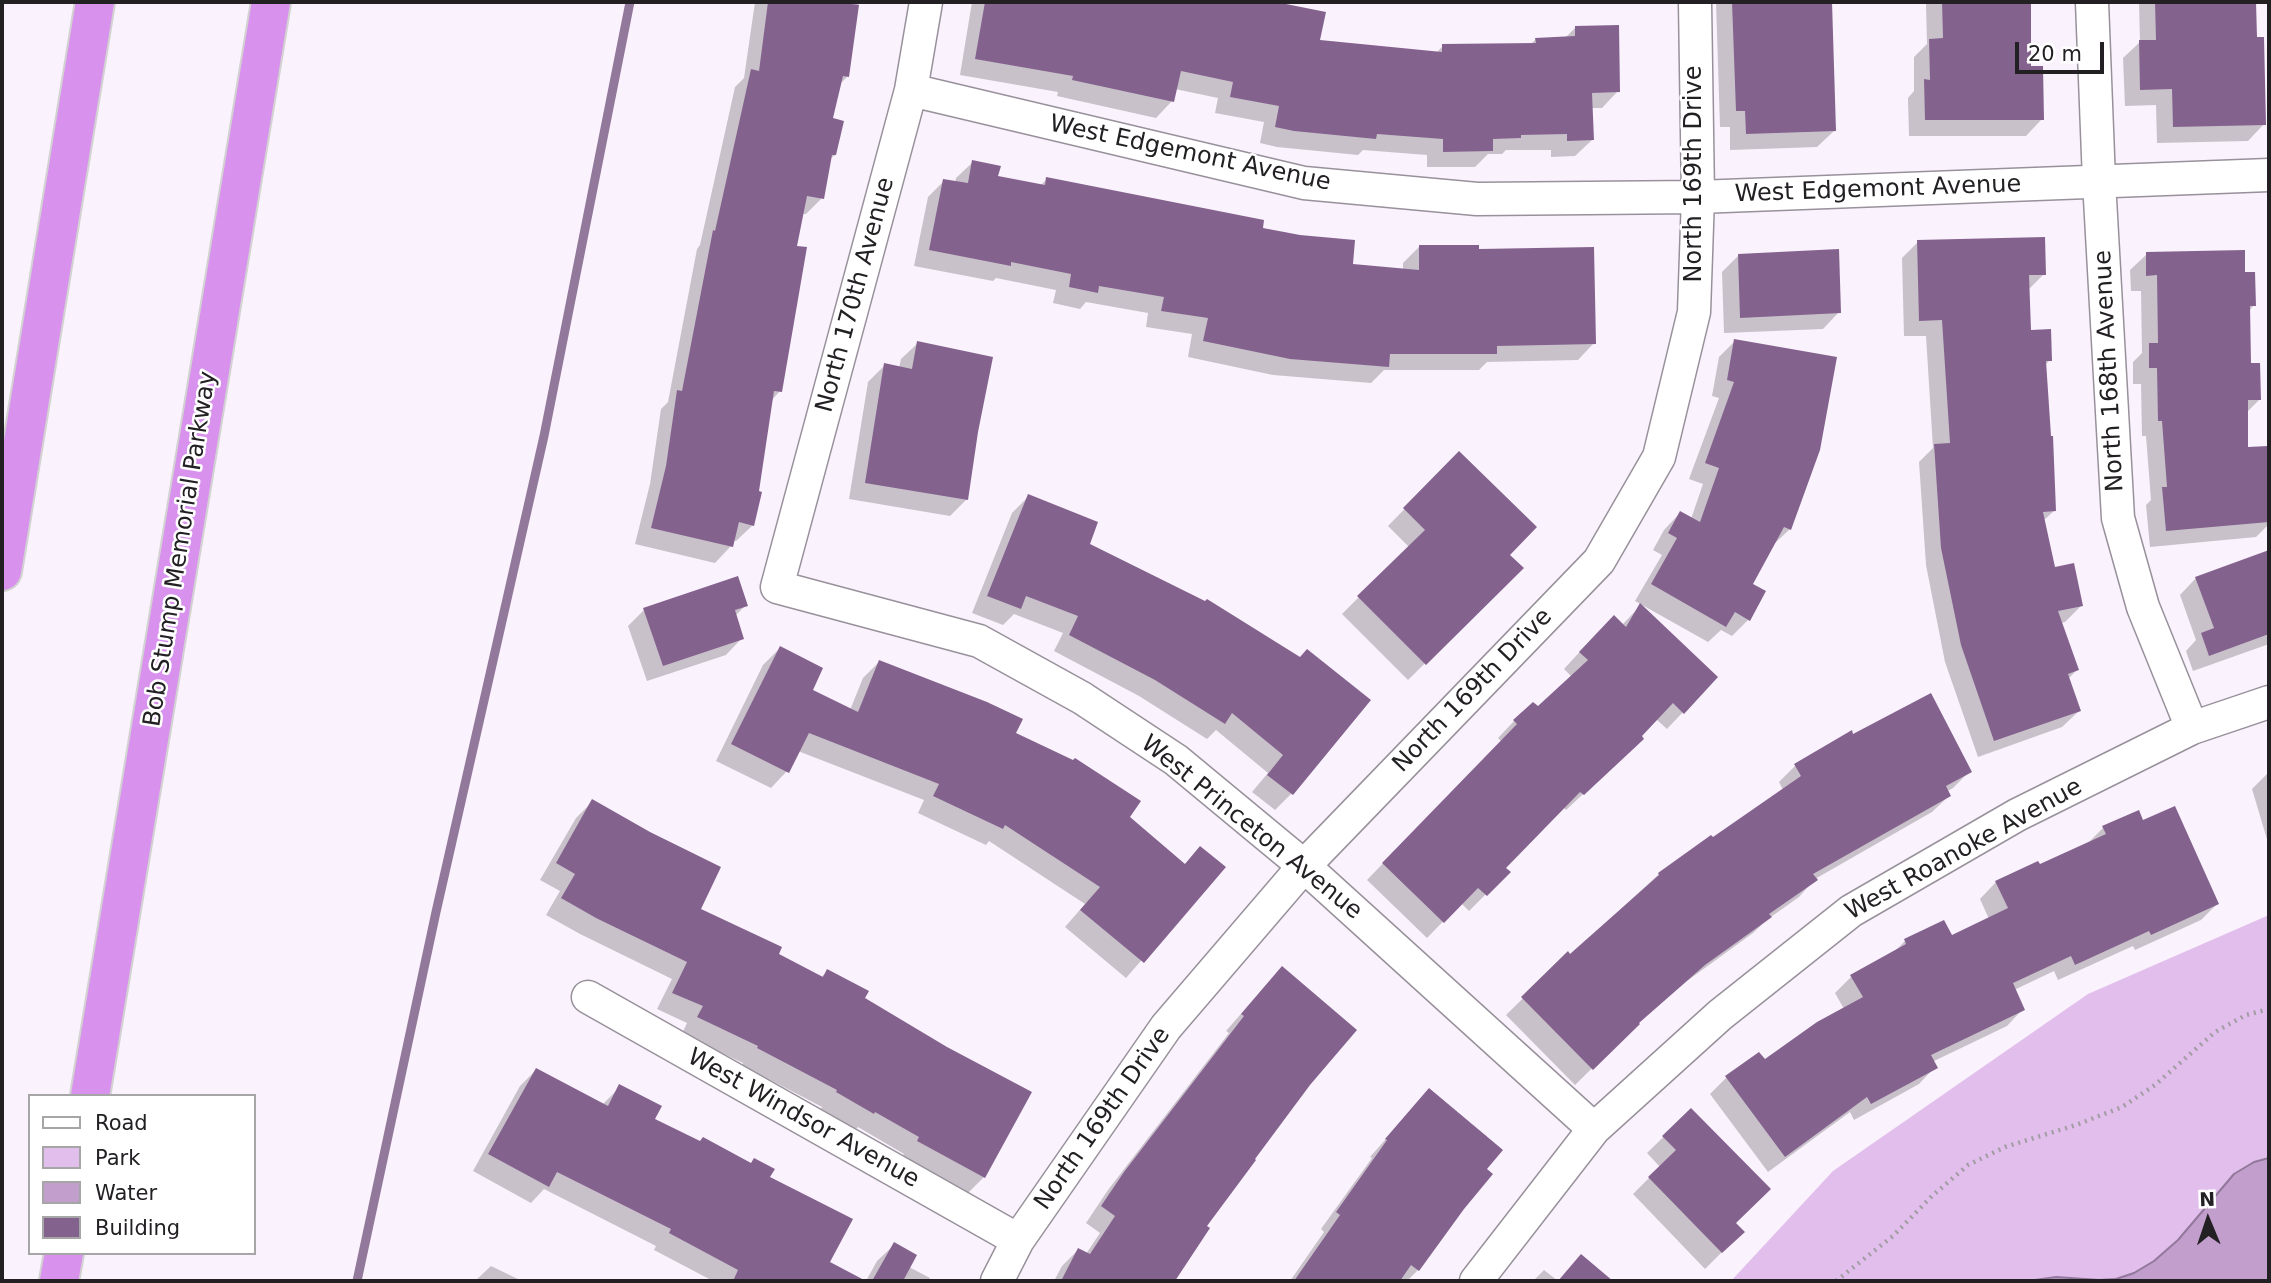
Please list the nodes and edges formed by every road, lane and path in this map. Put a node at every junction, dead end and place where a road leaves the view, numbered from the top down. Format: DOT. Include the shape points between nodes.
graph roads {
  1 [pos="95,2"];
  2 [pos="271,2"];
  3 [pos="926,2"];
  4 [pos="1695,2"];
  5 [pos="2092,2"];
  6 [pos="911,90"];
  7 [pos="2269,175"];
  8 [pos="2099,181"];
  9 [pos="1698,197"];
  10 [pos="2,571"];
  11 [pos="778,587"];
  12 [pos="2269,702"];
  13 [pos="2192,729"];
  14 [pos="1304,866"];
  15 [pos="588,997"];
  16 [pos="2269,1009"];
  17 [pos="90,1094"];
  18 [pos="1594,1129"];
  19 [pos="1018,1240"];
  20 [pos="64,1255"];
  21 [pos="59,1281"];
  22 [pos="998,1281"];
  23 [pos="1476,1281"];
  24 [pos="1836,1281"];
  1 -- 10 [label="highway"];
  2 -- 17 [label="highway, Bob Stump Memorial Parkway"];
  3 -- 6 [label="street, North 170th Avenue"];
  4 -- 9 [label="street, North 169th Drive"];
  5 -- 8 [label="street, North 168th Avenue"];
  6 -- 9 [label="street, West Edgemont Avenue" via="1304,183 1477,199"];
  6 -- 11 [label="street, North 170th Avenue"];
  7 -- 8 [label="street, West Edgemont Avenue"];
  8 -- 9 [label="street, West Edgemont Avenue"];
  8 -- 13 [label="street, North 168th Avenue" via="2118,518 2143,607"];
  9 -- 14 [label="street, North 169th Drive" via="1694,312 1659,457 1599,561"];
  11 -- 14 [label="street, West Princeton Avenue" via="979,641 1082,698 1176,760"];
  12 -- 13 [label="street, West Roanoke Avenue"];
  13 -- 18 [label="street, West Roanoke Avenue" via="2017,815 1851,911 1720,1015"];
  14 -- 18 [label="street, West Princeton Avenue"];
  14 -- 19 [label="street, North 169th Drive" via="1166,1027"];
  15 -- 19 [label="street, West Windsor Avenue"];
  16 -- 24 [label="path" via="2215,1032 2155,1085 2122,1107 2005,1147 1968,1165 1893,1236"];
  18 -- 23 [label="street, West Roanoke Avenue"];
  19 -- 22 [label="street, North 169th Drive"];
  20 -- 21 [label="highway"];
}
